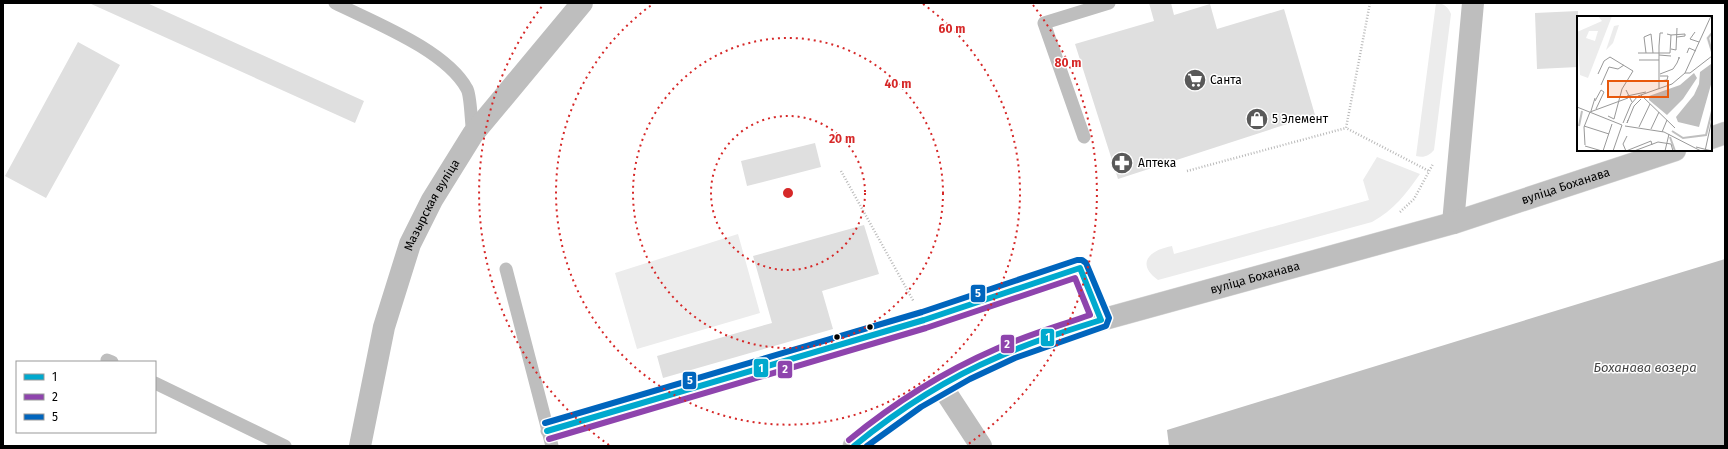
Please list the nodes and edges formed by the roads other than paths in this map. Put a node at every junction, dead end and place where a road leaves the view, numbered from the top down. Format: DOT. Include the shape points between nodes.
graph roads {
  1 [pos="335,3"];
  2 [pos="582,3"];
  3 [pos="1109,3"];
  4 [pos="1473,3"];
  5 [pos="1725,133"];
  6 [pos="472,134"];
  7 [pos="1084,137"];
  8 [pos="1712,138"];
  9 [pos="1672,151"];
  10 [pos="1453,223"];
  11 [pos="506,269"];
  12 [pos="1101,320"];
  13 [pos="156,383"];
  14 [pos="941,385"];
  15 [pos="547,431"];
  16 [pos="285,446"];
  17 [pos="360,446"];
  18 [pos="552,446"];
  19 [pos="854,446"];
  20 [pos="981,446"];
  1 -- 6 [label="lane" via="422,47 449,67 467,90"];
  2 -- 6 [label="main road, Мазырская вуліца"];
  3 -- 7 [label="lane" via="1044,23"];
  4 -- 10 [label="main road"];
  5 -- 8 [label="main road"];
  6 -- 17 [label="main road, Мазырская вуліца" via="432,200 410,244 384,327"];
  9 -- 10 [label="main road, вуліца Боханава"];
  10 -- 12 [label="main road, вуліца Боханава"];
  11 -- 15 [label="lane"];
  12 -- 14 [label="main road, вуліца Боханава" via="1006,353"];
  12 -- 15 [label="lane" via="1080,268 924,320"];
  13 -- 16 [label="lane"];
  14 -- 19 [label="main road, вуліца Боханава"];
  14 -- 20 [label="main road"];
  15 -- 18 [label="lane"];
}
